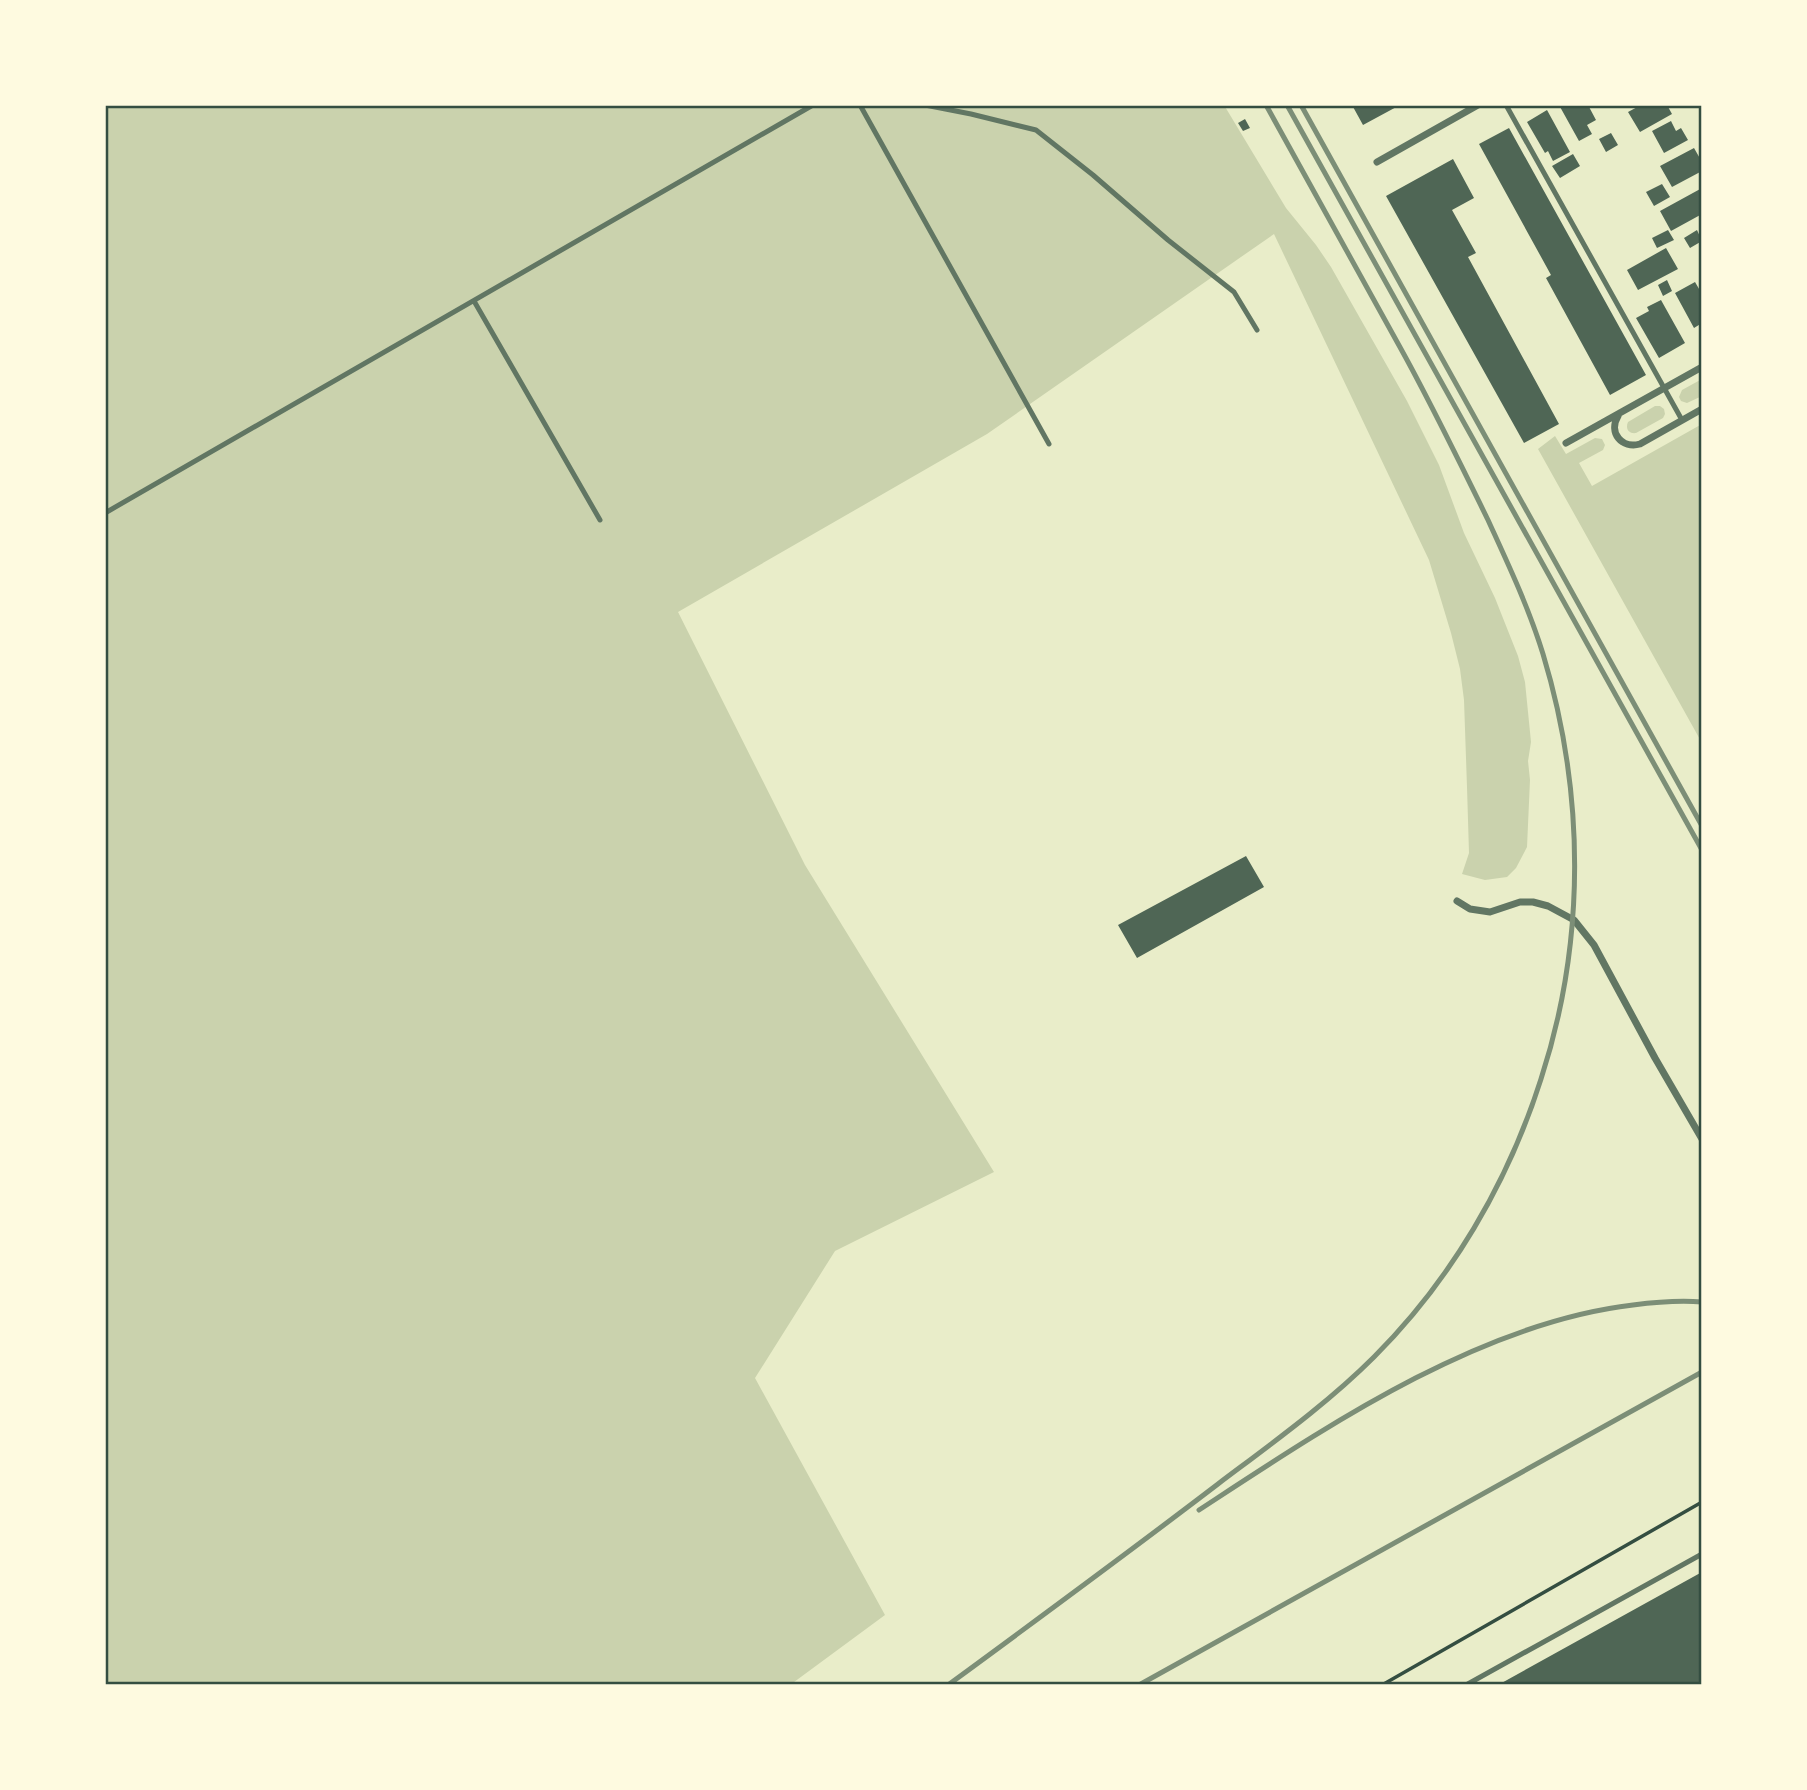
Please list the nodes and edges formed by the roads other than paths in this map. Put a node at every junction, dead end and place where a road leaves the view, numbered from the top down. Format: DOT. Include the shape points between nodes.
graph roads {
  1 [pos="813,105"];
  2 [pos="860,105"];
  3 [pos="925,105"];
  4 [pos="1478,105"];
  5 [pos="1506,105"];
  6 [pos="1377,162"];
  7 [pos="474,301"];
  8 [pos="1257,330"];
  9 [pos="1702,368"];
  10 [pos="1665,388"];
  11 [pos="1702,409"];
  12 [pos="1623,411"];
  13 [pos="1682,420"];
  14 [pos="1566,443"];
  15 [pos="1049,444"];
  16 [pos="105,513"];
  17 [pos="600,520"];
  18 [pos="1457,901"];
  19 [pos="1702,1139"];
  20 [pos="1702,1554"];
  21 [pos="1466,1685"];
  1 -- 7 [label="lane"];
  2 -- 15 [label="lane"];
  3 -- 8 [label="lane" via="1036,130 1234,292"];
  4 -- 6 [label="street"];
  5 -- 10 [label="lane"];
  7 -- 16 [label="lane"];
  7 -- 17 [label="lane"];
  9 -- 10 [label="street"];
  10 -- 12 [label="street"];
  10 -- 13 [label="lane"];
  11 -- 13 [label="street"];
  12 -- 13 [label="street" via="1615,419 1614,432 1634,446"];
  12 -- 14 [label="street"];
  18 -- 19 [label="street" via="1490,912 1533,902 1574,920 1594,945"];
  20 -- 21 [label="lane"];
}
